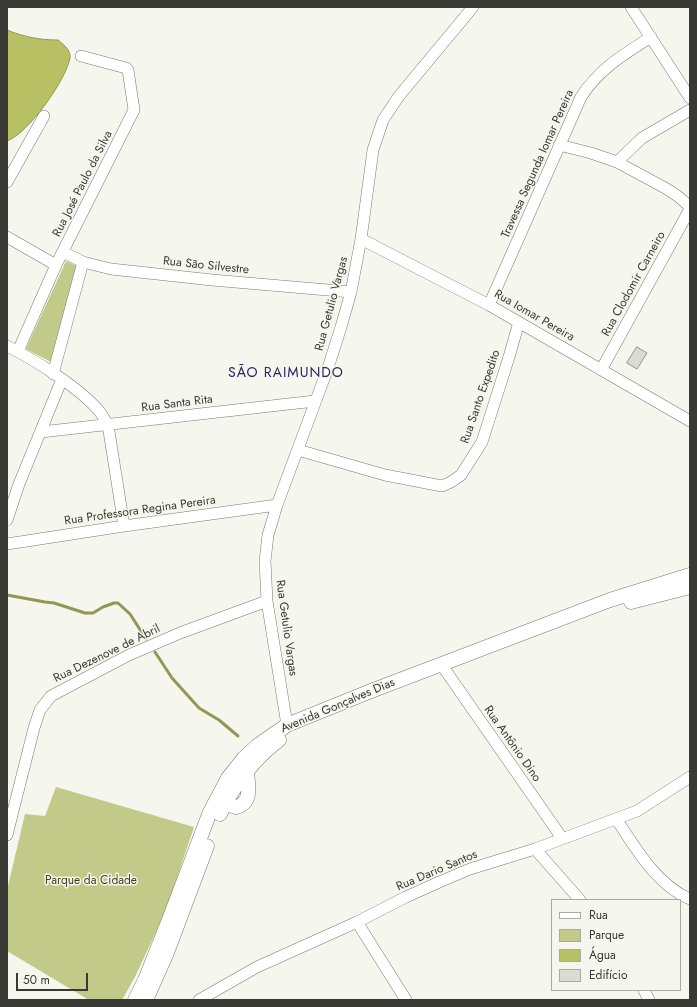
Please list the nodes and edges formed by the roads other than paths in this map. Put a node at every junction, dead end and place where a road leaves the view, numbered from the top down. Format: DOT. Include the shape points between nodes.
graph roads {
  1 [pos="473,7"];
  2 [pos="631,7"];
  3 [pos="651,37"];
  4 [pos="81,56"];
  5 [pos="690,98"];
  6 [pos="690,110"];
  7 [pos="44,116"];
  8 [pos="559,145"];
  9 [pos="617,162"];
  10 [pos="7,182"];
  11 [pos="690,208"];
  12 [pos="7,237"];
  13 [pos="361,239"];
  14 [pos="63,252"];
  15 [pos="83,262"];
  16 [pos="56,265"];
  17 [pos="351,292"];
  18 [pos="488,305"];
  19 [pos="519,322"];
  20 [pos="7,346"];
  21 [pos="18,351"];
  22 [pos="601,370"];
  23 [pos="58,376"];
  24 [pos="315,401"];
  25 [pos="690,421"];
  26 [pos="108,425"];
  27 [pos="41,432"];
  28 [pos="298,450"];
  29 [pos="277,504"];
  30 [pos="7,520"];
  31 [pos="124,526"];
  32 [pos="7,544"];
  33 [pos="690,577"];
  34 [pos="267,601"];
  35 [pos="442,668"];
  36 [pos="286,725"];
  37 [pos="261,756"];
  38 [pos="243,767"];
  39 [pos="690,777"];
  40 [pos="226,800"];
  41 [pos="617,820"];
  42 [pos="7,835"];
  43 [pos="562,838"];
  44 [pos="535,849"];
  45 [pos="579,899"];
  46 [pos="690,899"];
  47 [pos="357,922"];
  48 [pos="644,991"];
  49 [pos="135,1000"];
  50 [pos="146,1000"];
  51 [pos="199,1000"];
  52 [pos="406,1000"];
  53 [pos="649,1000"];
  1 -- 13 [label="street, Rua Getulio Vargas" via="399,96 383,120 373,150"];
  2 -- 3 [label="street"];
  3 -- 5 [label="street"];
  3 -- 8 [label="street, Travessa Segunda Iomar Pereira" via="616,59 590,83"];
  4 -- 14 [label="street, Rua José Paulo da Silva" via="128,70 134,110"];
  6 -- 9 [label="street" via="642,138"];
  7 -- 10 [label="street"];
  8 -- 9 [label="street"];
  8 -- 18 [label="street, Travessa Segunda Iomar Pereira"];
  9 -- 11 [label="street" via="667,189"];
  11 -- 22 [label="street, Rua Clodomir Carneiro"];
  12 -- 16 [label="street"];
  13 -- 17 [label="street, Rua Getulio Vargas"];
  13 -- 18 [label="street, Rua Iomar Pereira"];
  14 -- 15 [label="street, Rua São Silvestre"];
  14 -- 16 [label="street, Rua José Paulo da Silva"];
  15 -- 17 [label="street, Rua São Silvestre" via="110,269"];
  15 -- 23 [label="street"];
  16 -- 21 [label="street, Rua José Paulo da Silva"];
  17 -- 24 [label="street, Rua Getulio Vargas"];
  18 -- 19 [label="street, Rua Iomar Pereira"];
  19 -- 22 [label="street, Rua Iomar Pereira"];
  19 -- 28 [label="street, Rua Santo Expedito" via="482,442 460,475 451,482 442,486 385,475"];
  20 -- 21 [label="street"];
  21 -- 23 [label="street"];
  22 -- 25 [label="street, Rua Iomar Pereira"];
  23 -- 26 [label="street" via="95,406"];
  23 -- 27 [label="street"];
  24 -- 26 [label="street, Rua Santa Rita"];
  24 -- 28 [label="street, Rua Getulio Vargas"];
  26 -- 27 [label="street, Rua Santa Rita"];
  26 -- 31 [label="street"];
  27 -- 30 [label="street"];
  28 -- 29 [label="street, Rua Getulio Vargas"];
  29 -- 31 [label="street, Rua Professora Regina Pereira"];
  29 -- 34 [label="street, Rua Getulio Vargas" via="268,535 265,561"];
  31 -- 32 [label="street, Rua Professora Regina Pereira"];
  33 -- 35 [label="main road, Avenida Gonçalves Dias" via="620,605"];
  34 -- 36 [label="street, Rua Getulio Vargas"];
  34 -- 42 [label="street, Rua Dezenove de Abril" via="129,655 51,696 40,710 34,728"];
  35 -- 36 [label="main road, Avenida Gonçalves Dias"];
  35 -- 37 [label="main road, Avenida Gonçalves Dias" via="290,734 278,740"];
  35 -- 43 [label="street, Rua Antônio Dino"];
  36 -- 37 [label="main road" via="284,734 268,746"];
  36 -- 38 [label="main road, Avenida Gonçalves Dias" via="258,746"];
  37 -- 38 [label="main road, Avenida Gonçalves Dias"];
  38 -- 40 [label="main road" via="225,790"];
  38 -- 40 [label="main road" via="249,793 246,800 241,806 236,807 229,805"];
  38 -- 49 [label="main road, Avenida Gonçalves Dias" via="221,789 210,812"];
  39 -- 41 [label="street, Rua Dario Santos" via="637,811"];
  40 -- 50 [label="main road"];
  41 -- 43 [label="street, Rua Dario Santos"];
  41 -- 46 [label="street" via="639,854 661,878 680,895"];
  43 -- 44 [label="street, Rua Dario Santos"];
  44 -- 45 [label="street"];
  44 -- 47 [label="street, Rua Dario Santos" via="470,869"];
  47 -- 51 [label="street, Rua Dario Santos" via="257,967"];
  47 -- 52 [label="street"];
  48 -- 53 [label="street"];
}
